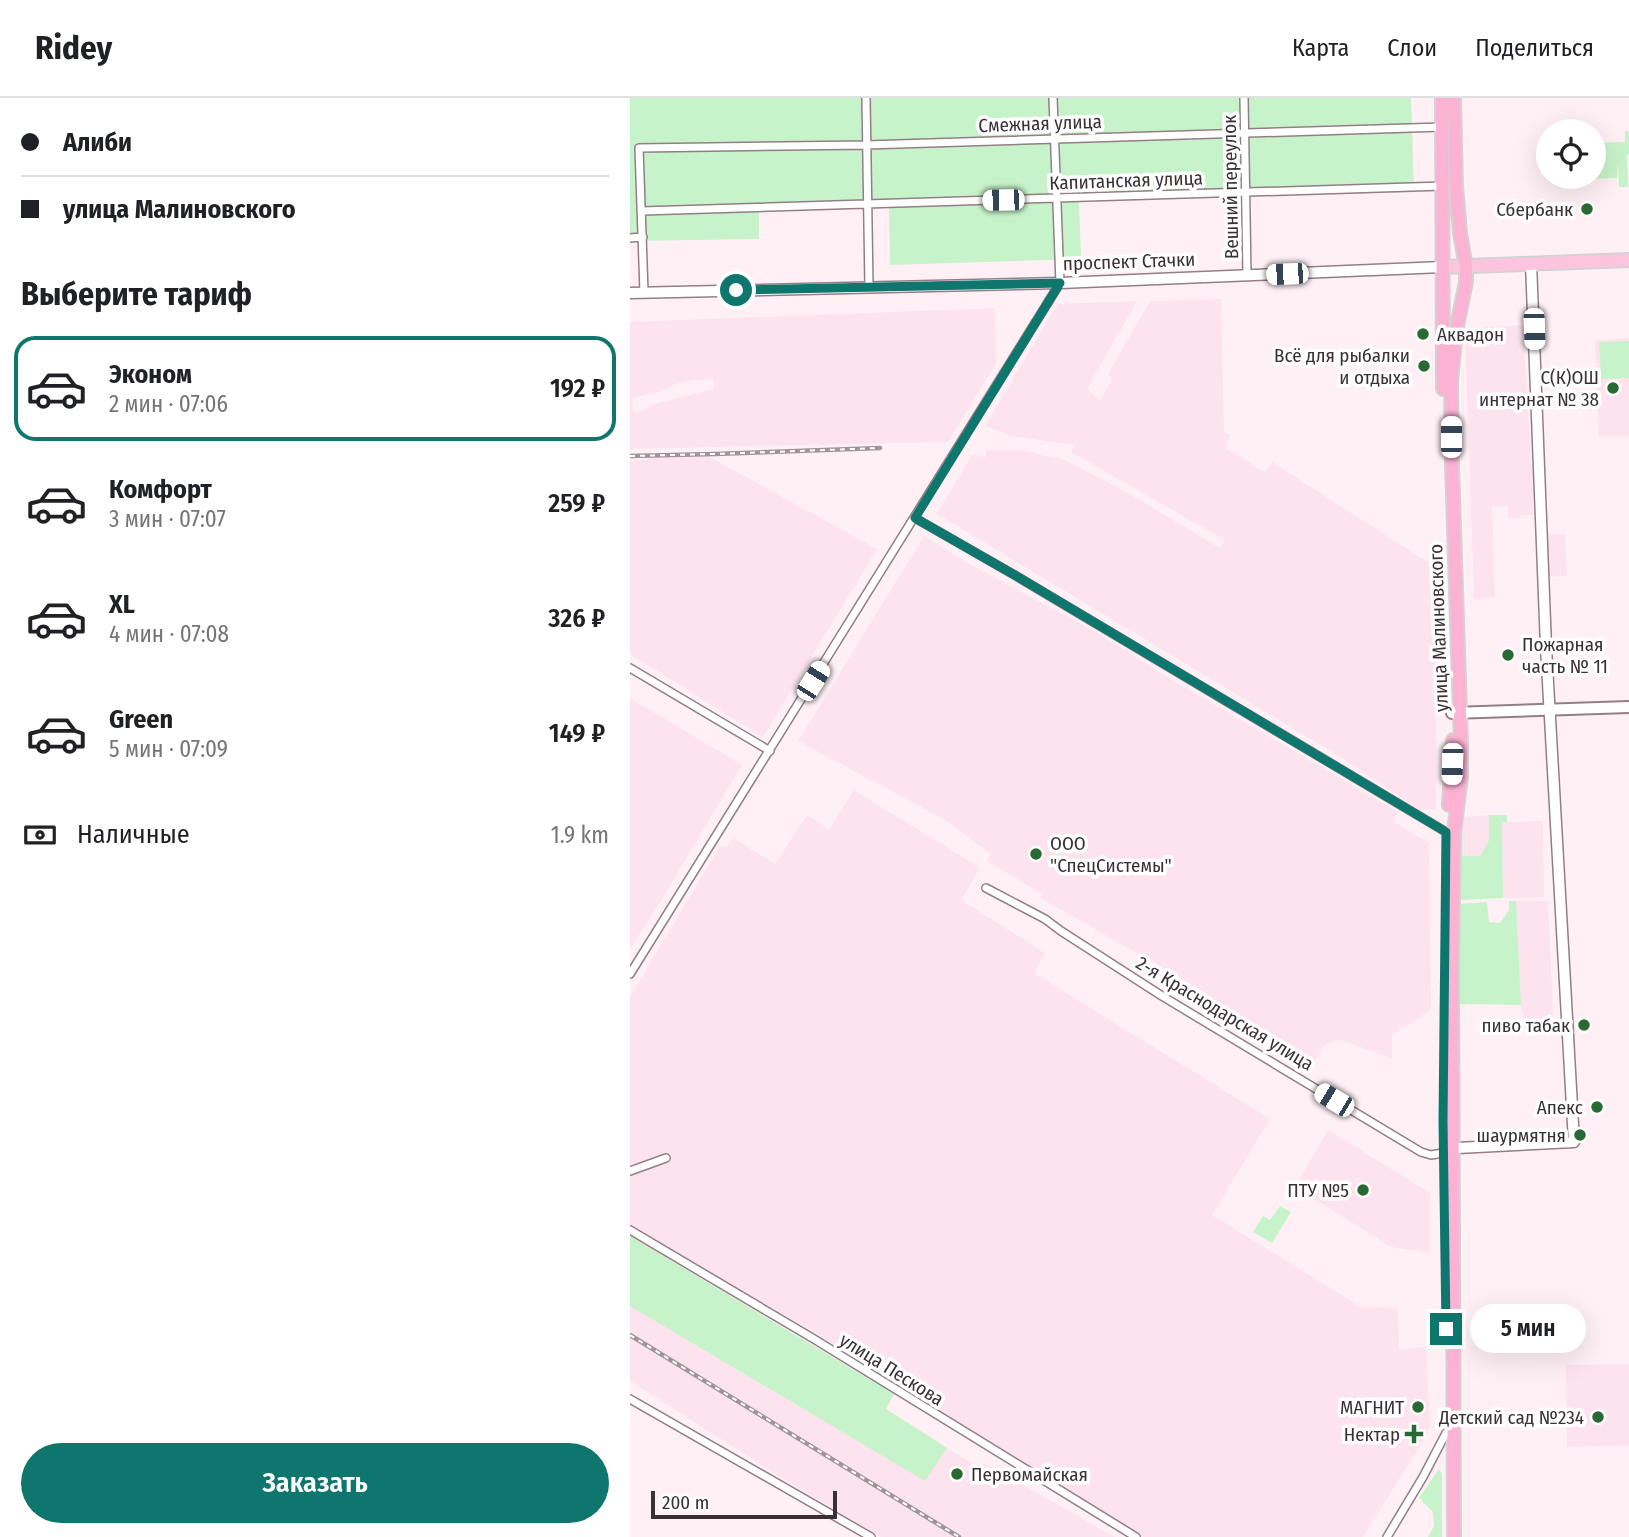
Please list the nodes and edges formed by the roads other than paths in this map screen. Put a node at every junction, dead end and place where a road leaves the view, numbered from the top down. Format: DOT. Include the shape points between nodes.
graph roads {
  1 [pos="866,98"];
  2 [pos="1053,98"];
  3 [pos="1244,98"];
  4 [pos="1442,98"];
  5 [pos="1454,98"];
  6 [pos="1442,127"];
  7 [pos="1244,133"];
  8 [pos="1054,138"];
  9 [pos="866,145"];
  10 [pos="1443,186"];
  11 [pos="640,190"];
  12 [pos="630,191"];
  13 [pos="1246,192"];
  14 [pos="1057,198"];
  15 [pos="868,204"];
  16 [pos="642,211"];
  17 [pos="643,237"];
  18 [pos="630,238"];
  19 [pos="1629,260"];
  20 [pos="1531,263"];
  21 [pos="1443,267"];
  22 [pos="1466,267"];
  23 [pos="1247,275"];
  24 [pos="1060,283"];
  25 [pos="869,287"];
  26 [pos="644,292"];
  27 [pos="630,293"];
  28 [pos="915,518"];
  29 [pos="630,668"];
  30 [pos="1629,707"];
  31 [pos="1550,710"];
  32 [pos="1456,713"];
  33 [pos="770,751"];
  34 [pos="1450,832"];
  35 [pos="986,888"];
  36 [pos="630,973"];
  37 [pos="1447,1152"];
  38 [pos="666,1158"];
  39 [pos="630,1171"];
  40 [pos="630,1230"];
  41 [pos="630,1399"];
  42 [pos="1447,1433"];
  43 [pos="871,1537"];
  44 [pos="1136,1537"];
  45 [pos="1387,1537"];
  46 [pos="1447,1537"];
  47 [pos="1454,1537"];
  1 -- 9 [label="street"];
  2 -- 8 [label="street"];
  3 -- 7 [label="street, Вешний переулок"];
  4 -- 6 [label="highway, улица Малиновского"];
  5 -- 22 [label="highway, улица Малиновского" via="1456,186"];
  6 -- 7 [label="street, Смежная улица"];
  6 -- 10 [label="highway, улица Малиновского"];
  7 -- 8 [label="street, Смежная улица"];
  7 -- 13 [label="street, Вешний переулок"];
  8 -- 9 [label="street, Смежная улица"];
  8 -- 14 [label="street"];
  9 -- 11 [label="street, Смежная улица" via="639,148"];
  9 -- 15 [label="street"];
  10 -- 13 [label="street, Капитанская улица"];
  10 -- 21 [label="highway, улица Малиновского"];
  11 -- 12 [label="street"];
  11 -- 16 [label="street"];
  13 -- 14 [label="street, Капитанская улица"];
  13 -- 23 [label="street, Вешний переулок"];
  14 -- 15 [label="street, Капитанская улица"];
  14 -- 24 [label="street"];
  15 -- 16 [label="street, Капитанская улица"];
  15 -- 25 [label="street"];
  16 -- 17 [label="street"];
  17 -- 18 [label="street"];
  17 -- 26 [label="street"];
  19 -- 20 [label="main road, проспект Стачки"];
  20 -- 22 [label="main road, проспект Стачки"];
  20 -- 31 [label="street"];
  21 -- 22 [label="main road, проспект Стачки"];
  21 -- 23 [label="street, проспект Стачки"];
  21 -- 32 [label="highway, улица Малиновского"];
  22 -- 32 [label="highway, улица Малиновского" via="1451,381"];
  23 -- 24 [label="street, проспект Стачки"];
  24 -- 25 [label="street, проспект Стачки"];
  24 -- 28 [label="street"];
  25 -- 26 [label="street, проспект Стачки"];
  26 -- 27 [label="street, проспект Стачки"];
  28 -- 33 [label="street"];
  28 -- 34 [label="street"];
  29 -- 33 [label="street"];
  30 -- 31 [label="main road"];
  31 -- 32 [label="main road"];
  31 -- 37 [label="street, 2-я Краснодарская улица" via="1574,1142"];
  32 -- 34 [label="highway, улица Малиновского" via="1461,777"];
  33 -- 36 [label="street"];
  34 -- 37 [label="highway, улица Малиновского"];
  35 -- 37 [label="street, 2-я Краснодарская улица" via="1045,919 1421,1152"];
  37 -- 42 [label="highway, улица Малиновского"];
  37 -- 47 [label="highway, улица Малиновского"];
  38 -- 39 [label="street"];
  40 -- 44 [label="street, улица Пескова"];
  41 -- 43 [label="street"];
  42 -- 45 [label="street"];
  42 -- 46 [label="highway, улица Малиновского"];
}
